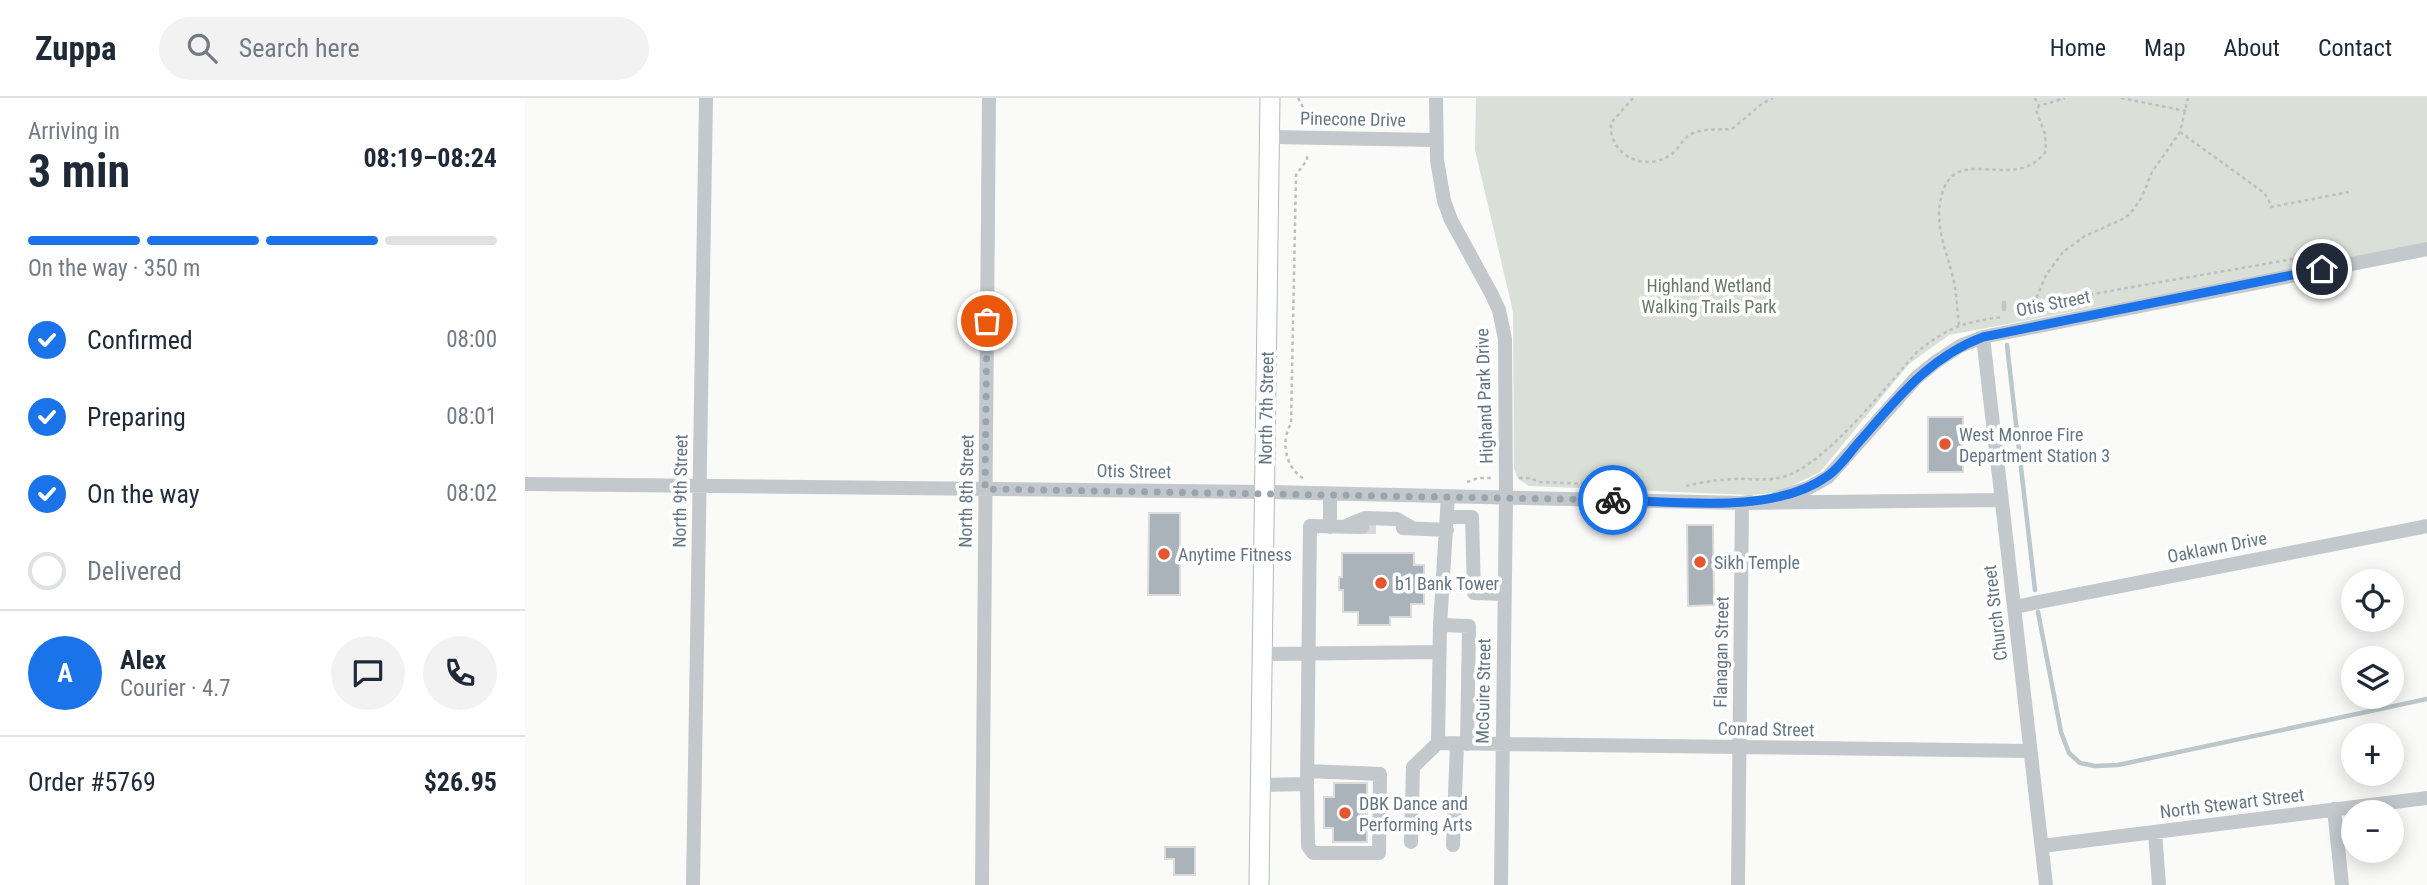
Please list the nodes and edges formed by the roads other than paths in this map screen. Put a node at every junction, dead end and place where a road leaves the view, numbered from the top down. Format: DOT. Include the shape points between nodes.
graph roads {
  1 [pos="706,98"];
  2 [pos="989,98"];
  3 [pos="1270,98"];
  4 [pos="1436,98"];
  5 [pos="1270,137"];
  6 [pos="1436,140"];
  7 [pos="2427,248"];
  8 [pos="1983,337"];
  9 [pos="525,484"];
  10 [pos="699,486"];
  11 [pos="985,489"];
  12 [pos="1265,492"];
  13 [pos="1330,495"];
  14 [pos="1448,496"];
  15 [pos="1506,497"];
  16 [pos="2001,500"];
  17 [pos="1742,503"];
  18 [pos="1447,524"];
  19 [pos="2427,526"];
  20 [pos="1336,527"];
  21 [pos="1362,527"];
  22 [pos="1381,527"];
  23 [pos="1412,528"];
  24 [pos="1504,594"];
  25 [pos="2014,607"];
  26 [pos="1440,625"];
  27 [pos="1439,652"];
  28 [pos="1308,653"];
  29 [pos="1263,654"];
  30 [pos="1438,743"];
  31 [pos="1462,744"];
  32 [pos="1502,745"];
  33 [pos="1739,748"];
  34 [pos="2031,751"];
  35 [pos="1307,778"];
  36 [pos="1261,785"];
  37 [pos="2427,798"];
  38 [pos="2334,809"];
  39 [pos="2155,832"];
  40 [pos="1411,842"];
  41 [pos="1453,845"];
  42 [pos="2042,846"];
  43 [pos="693,885"];
  44 [pos="982,885"];
  45 [pos="1259,885"];
  46 [pos="1501,885"];
  47 [pos="1738,885"];
  48 [pos="2046,885"];
  49 [pos="2159,885"];
  50 [pos="2341,885"];
  1 -- 10 [label="street, North 9th Street"];
  2 -- 11 [label="street, North 8th Street"];
  3 -- 5 [label="main road, North 7th Street"];
  4 -- 6 [label="street, Highand Park Drive"];
  5 -- 6 [label="street, Pinecone Drive"];
  5 -- 12 [label="main road, North 7th Street"];
  6 -- 15 [label="street, Highand Park Drive" via="1444,201 1503,324"];
  7 -- 8 [label="street, Otis Street"];
  8 -- 16 [label="street, Church Street"];
  8 -- 17 [label="street, Otis Street" via="1960,346 1916,378 1828,477 1781,497"];
  9 -- 10 [label="street, Otis Street"];
  10 -- 11 [label="street, Otis Street"];
  10 -- 43 [label="street, North 9th Street"];
  11 -- 12 [label="street, Otis Street"];
  11 -- 44 [label="street, North 8th Street"];
  12 -- 13 [label="street, Otis Street"];
  12 -- 29 [label="main road, North 7th Street"];
  13 -- 14 [label="street, Otis Street"];
  13 -- 20 [label="street"];
  14 -- 15 [label="street, Otis Street"];
  14 -- 18 [label="street"];
  15 -- 17 [label="street, Otis Street"];
  15 -- 24 [label="street, McGuire Street"];
  16 -- 17 [label="street, Otis Street"];
  16 -- 25 [label="street, Church Street"];
  17 -- 33 [label="street, Flanagan Street"];
  18 -- 23 [label="street"];
  18 -- 24 [label="street" via="1472,517 1474,593"];
  18 -- 26 [label="street"];
  19 -- 25 [label="street, Oaklawn Drive"];
  20 -- 21 [label="street"];
  20 -- 23 [label="street" via="1365,518 1398,519"];
  20 -- 28 [label="street" via="1310,526"];
  22 -- 23 [label="street"];
  24 -- 32 [label="street, McGuire Street"];
  25 -- 34 [label="street, Church Street"];
  26 -- 27 [label="street"];
  26 -- 31 [label="street" via="1469,626"];
  27 -- 28 [label="street"];
  27 -- 30 [label="street"];
  28 -- 29 [label="street"];
  28 -- 35 [label="street"];
  29 -- 36 [label="main road, North 7th Street"];
  30 -- 31 [label="street, Conrad Street"];
  30 -- 40 [label="street" via="1413,767"];
  31 -- 32 [label="street, Conrad Street"];
  31 -- 41 [label="street"];
  32 -- 33 [label="street, Conrad Street"];
  32 -- 46 [label="street, McGuire Street"];
  33 -- 34 [label="street, Conrad Street"];
  33 -- 47 [label="street, Flanagan Street"];
  34 -- 42 [label="street, Church Street"];
  35 -- 35 [label="street" via="1308,846 1313,853 1379,853 1380,774"];
  35 -- 36 [label="street"];
  36 -- 45 [label="main road, North 7th Street"];
  37 -- 38 [label="street, North Stewart Street"];
  38 -- 39 [label="street, North Stewart Street"];
  38 -- 50 [label="street"];
  39 -- 42 [label="street, North Stewart Street"];
  39 -- 49 [label="street"];
  42 -- 48 [label="street, Church Street"];
}
